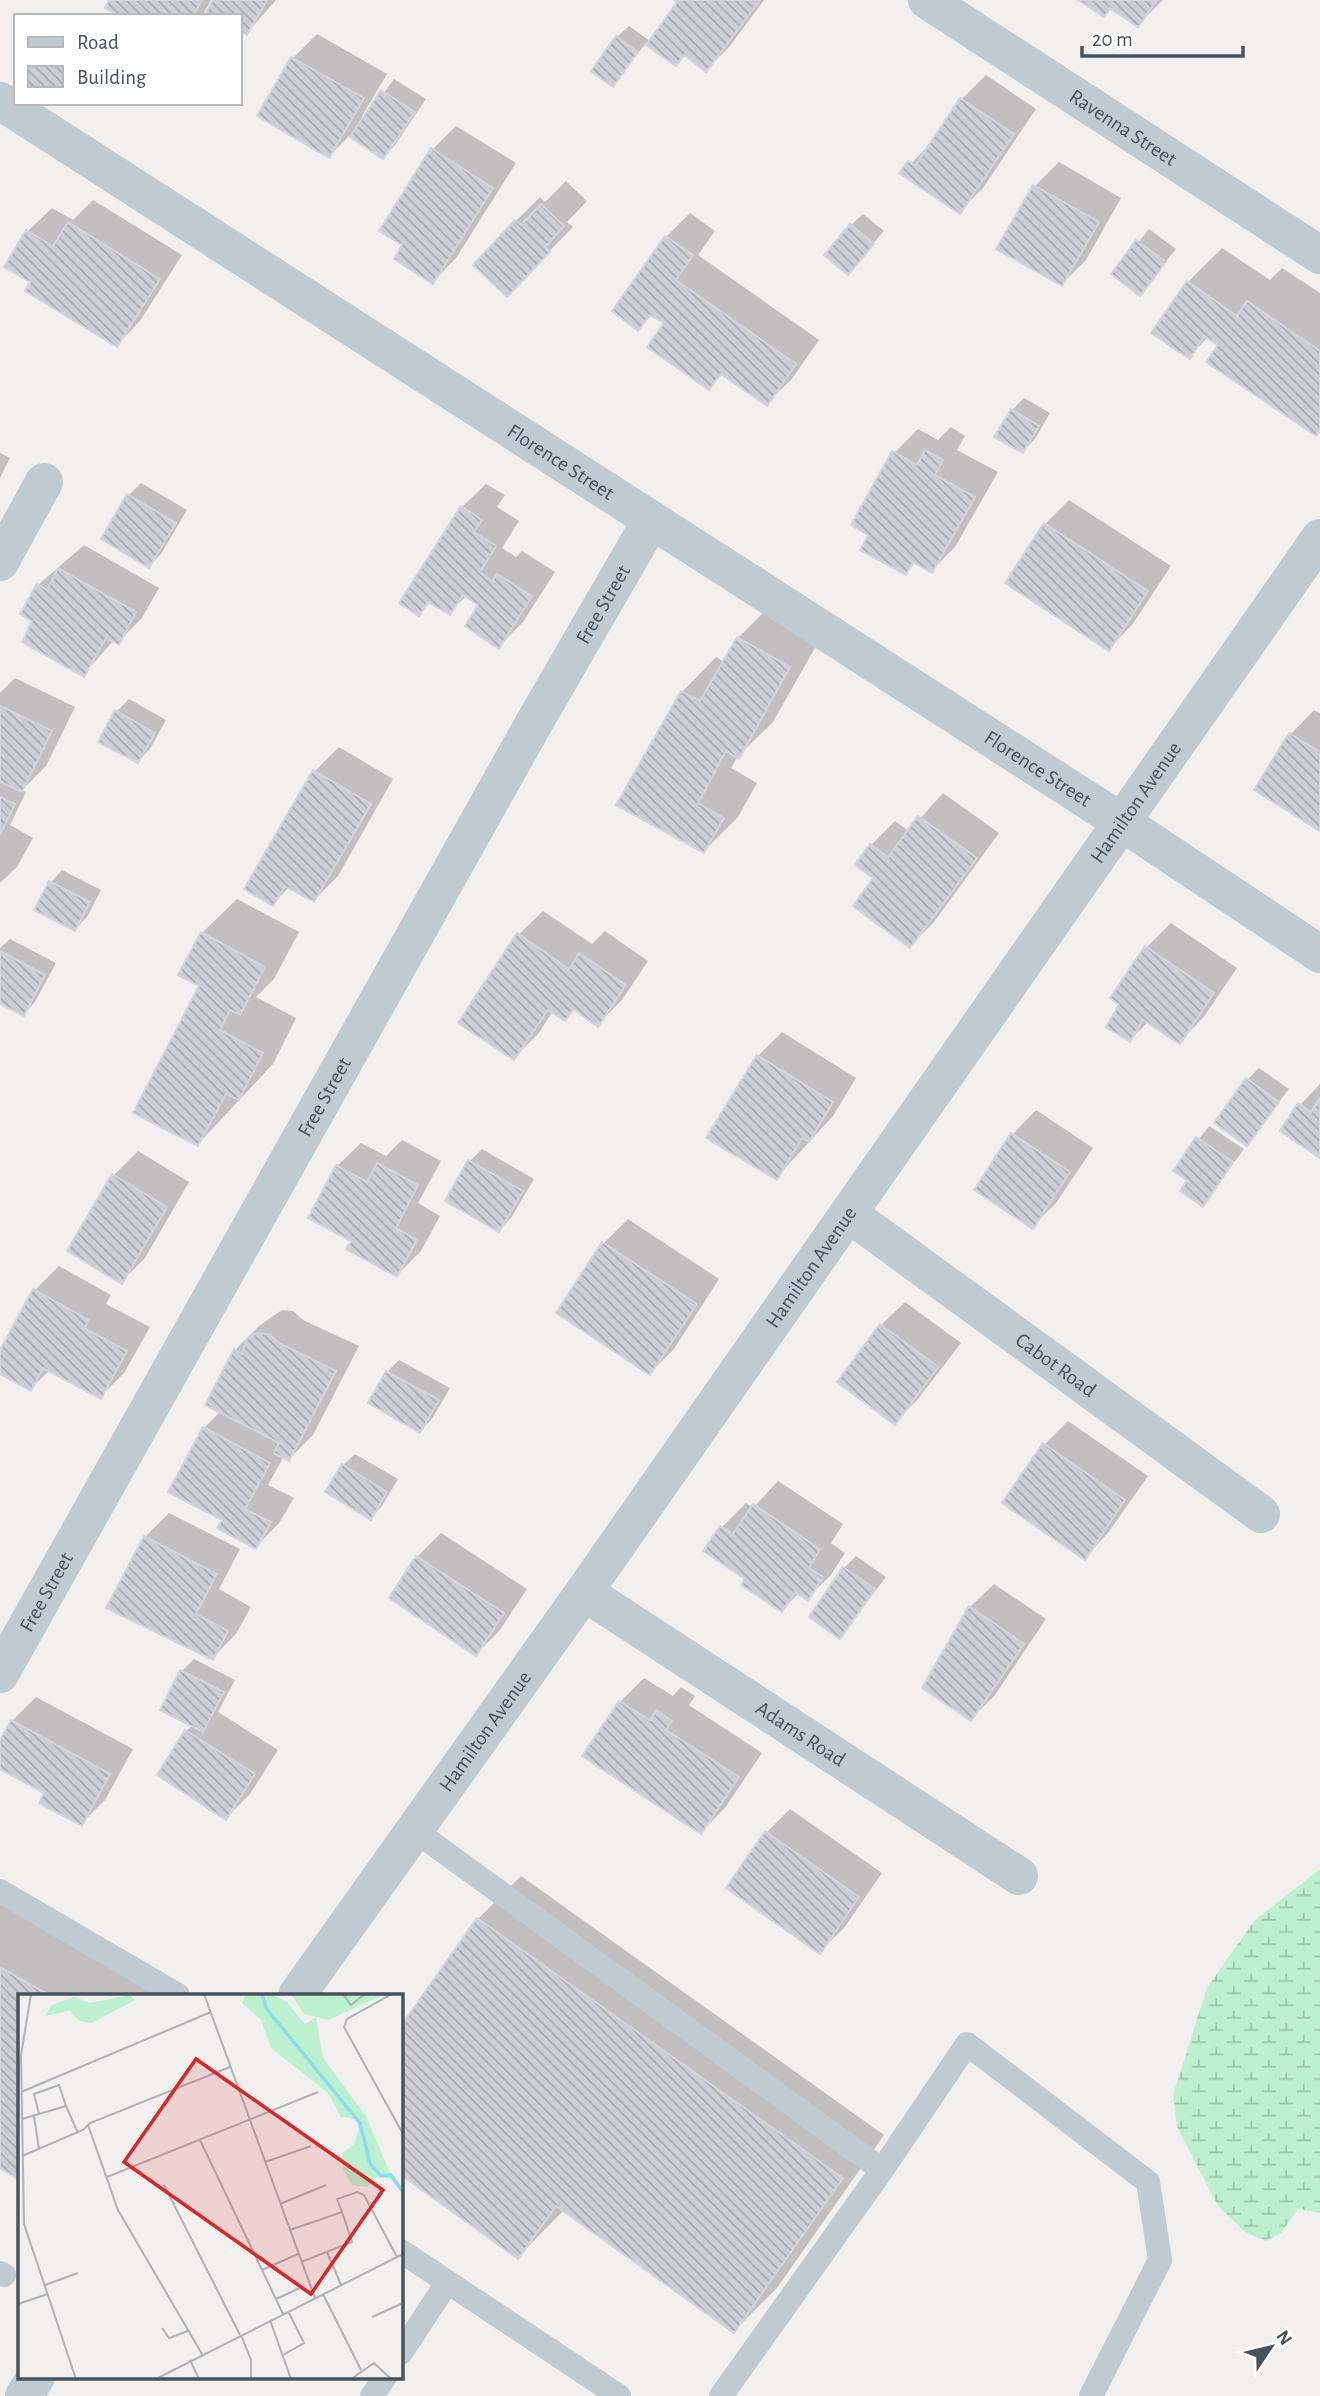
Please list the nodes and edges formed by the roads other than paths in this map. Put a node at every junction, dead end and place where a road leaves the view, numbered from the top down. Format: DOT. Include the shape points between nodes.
graph roads {
  1 [pos="927,0"];
  2 [pos="0,102"];
  3 [pos="1320,255"];
  4 [pos="44,482"];
  5 [pos="651,521"];
  6 [pos="1320,538"];
  7 [pos="0,562"];
  8 [pos="1123,823"];
  9 [pos="1320,954"];
  10 [pos="849,1214"];
  11 [pos="1261,1514"];
  12 [pos="584,1592"];
  13 [pos="0,1674"];
  14 [pos="414,1830"];
  15 [pos="1019,1876"];
  16 [pos="0,1891"];
  17 [pos="176,1994"];
  18 [pos="298,1994"];
  19 [pos="882,2170"];
  20 [pos="402,2252"];
  21 [pos="447,2283"];
  22 [pos="402,2351"];
  23 [pos="35,2378"];
  24 [pos="384,2378"];
  25 [pos="24,2396"];
  26 [pos="372,2396"];
  27 [pos="619,2396"];
  28 [pos="721,2396"];
  29 [pos="1091,2396"];
  1 -- 3 [label="street, Ravenna Street"];
  2 -- 5 [label="street, Florence Street"];
  4 -- 7 [label="street"];
  5 -- 8 [label="street, Florence Street"];
  5 -- 13 [label="street, Free Street"];
  6 -- 8 [label="street, Hamilton Avenue"];
  8 -- 9 [label="street, Florence Street"];
  8 -- 10 [label="street, Hamilton Avenue"];
  10 -- 11 [label="street, Cabot Road"];
  10 -- 12 [label="street, Hamilton Avenue"];
  12 -- 14 [label="street, Hamilton Avenue"];
  12 -- 15 [label="street, Adams Road"];
  14 -- 18 [label="street, Hamilton Avenue"];
  14 -- 19 [label="lane"];
  16 -- 17 [label="lane"];
  19 -- 28 [label="lane"];
  19 -- 29 [label="lane" via="967,2044 1148,2182 1160,2260"];
  20 -- 21 [label="lane"];
  21 -- 22 [label="lane"];
  21 -- 27 [label="lane"];
  23 -- 25 [label="street"];
  24 -- 26 [label="lane"];
}
